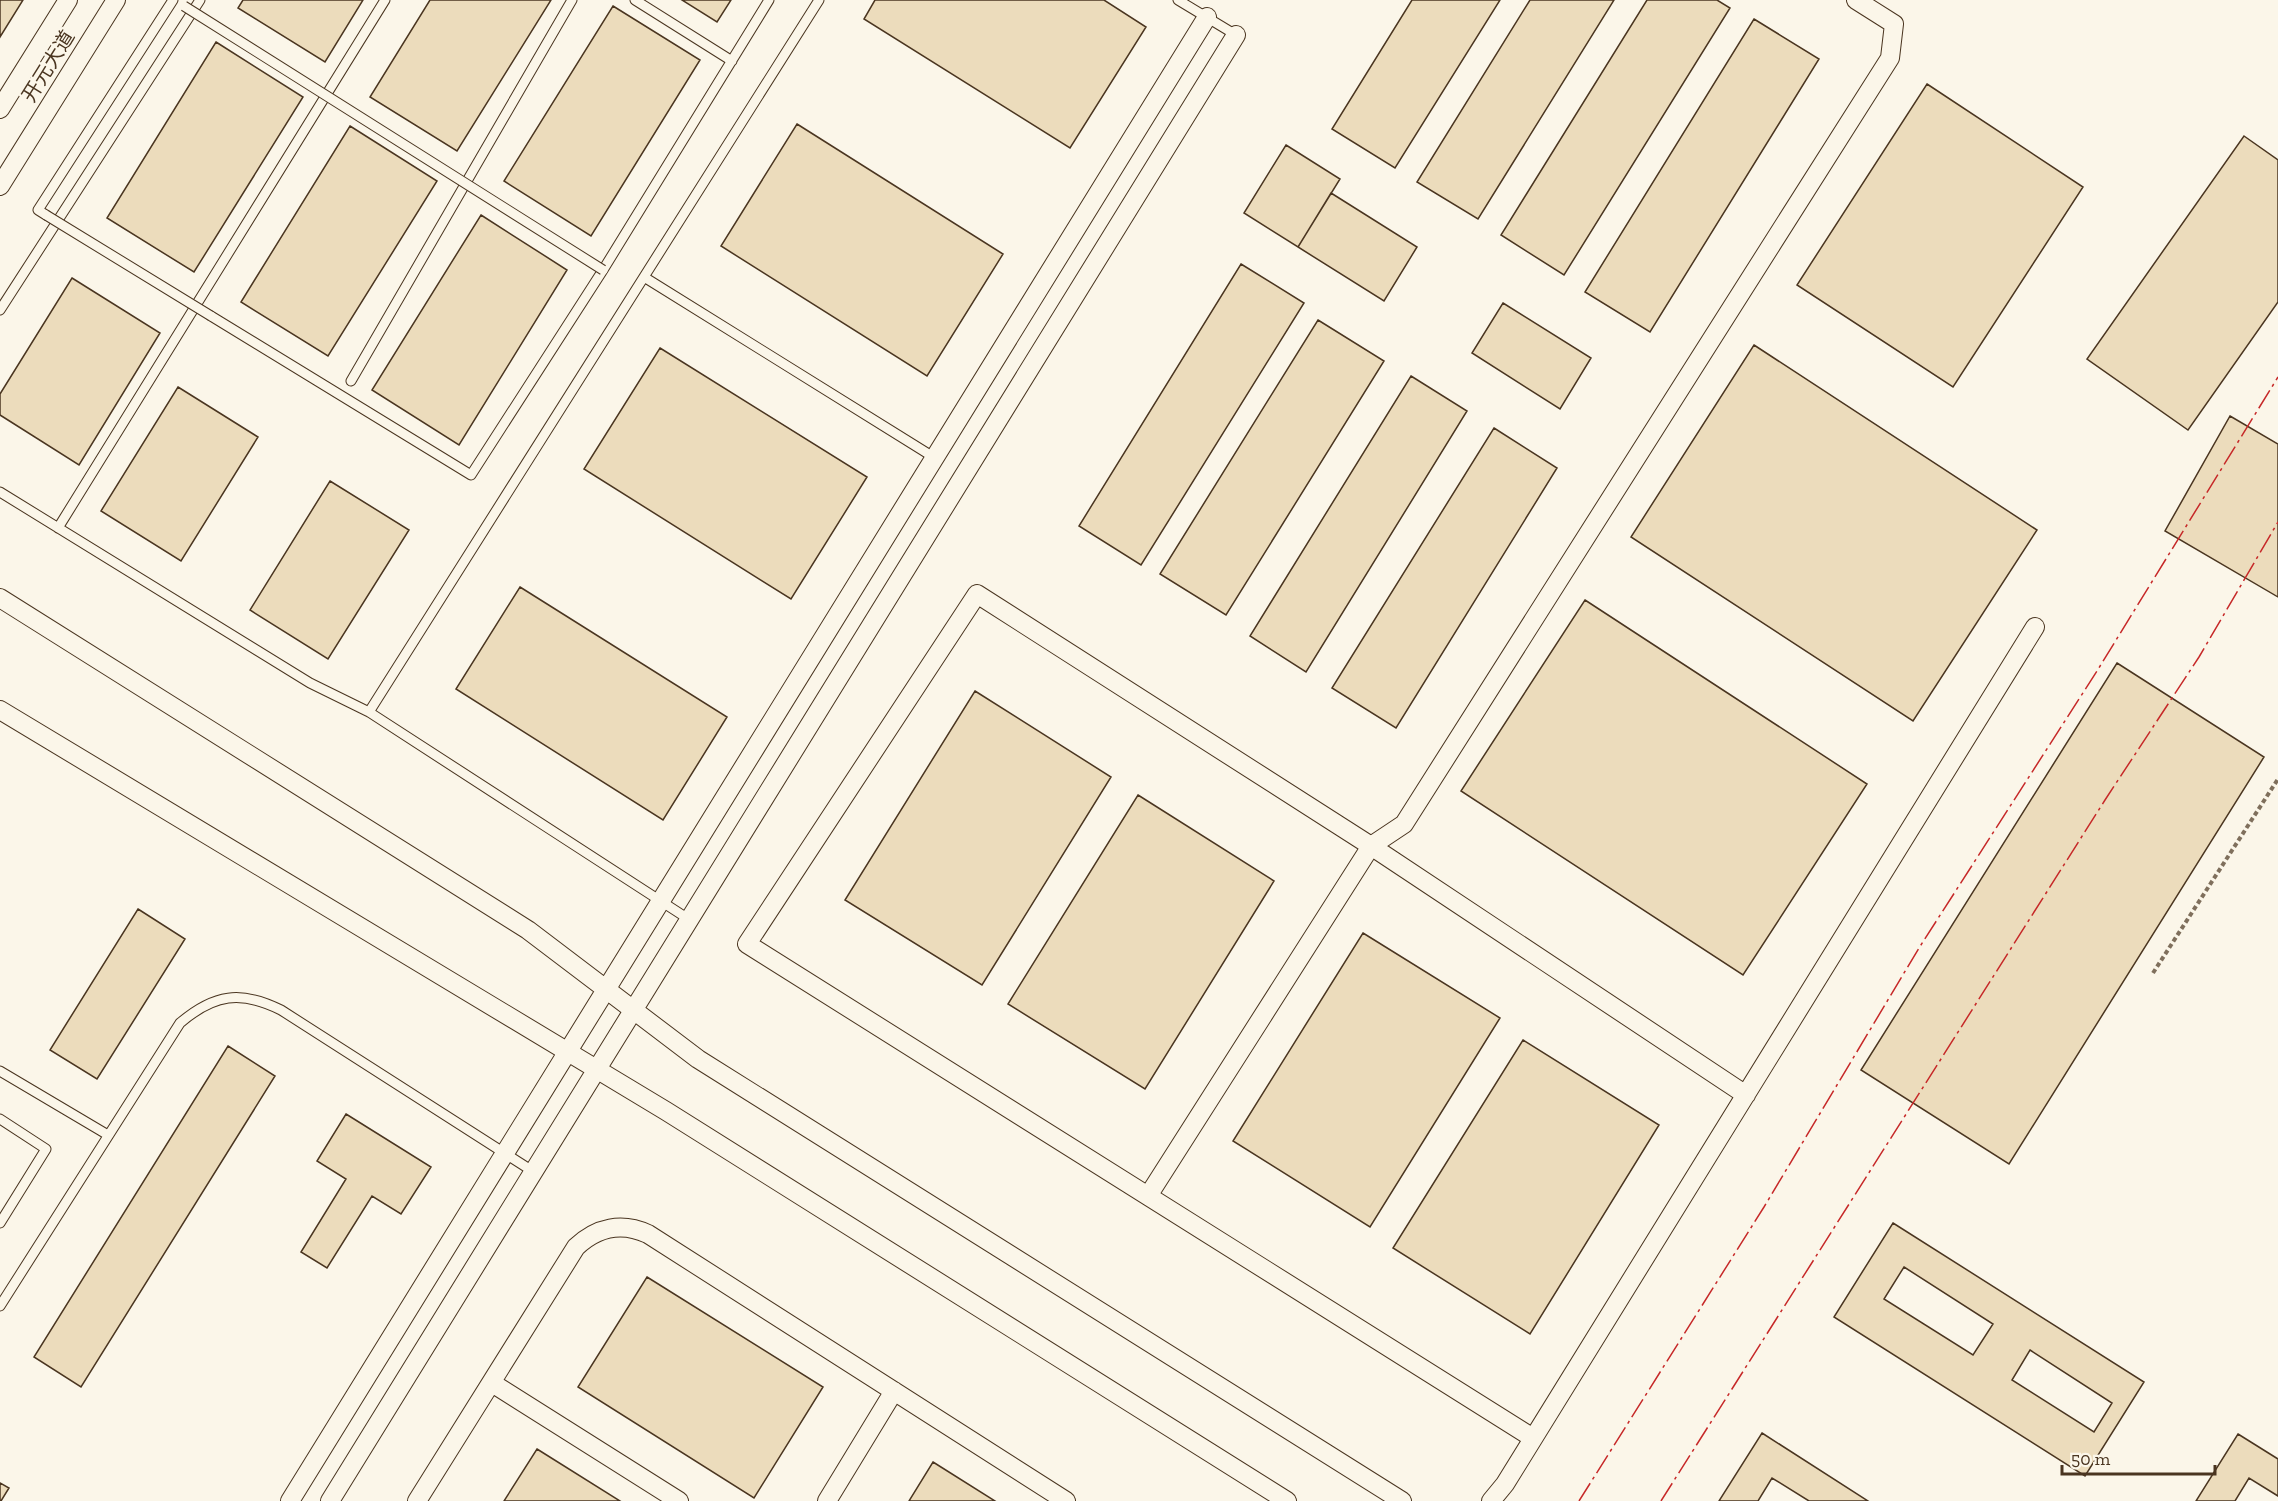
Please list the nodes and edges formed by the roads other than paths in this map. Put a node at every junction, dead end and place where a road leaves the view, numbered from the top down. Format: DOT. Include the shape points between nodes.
graph roads {
  1 [pos="68,0"];
  2 [pos="116,0"];
  3 [pos="174,0"];
  4 [pos="200,0"];
  5 [pos="385,0"];
  6 [pos="572,0"];
  7 [pos="635,0"];
  8 [pos="769,0"];
  9 [pos="819,0"];
  10 [pos="1178,0"];
  11 [pos="1856,0"];
  12 [pos="1207,17"];
  13 [pos="1236,35"];
  14 [pos="732,61"];
  15 [pos="0,109"];
  16 [pos="0,186"];
  17 [pos="603,270"];
  18 [pos="644,277"];
  19 [pos="0,310"];
  20 [pos="351,381"];
  21 [pos="935,458"];
  22 [pos="0,492"];
  23 [pos="58,528"];
  24 [pos="0,598"];
  25 [pos="2035,627"];
  26 [pos="0,710"];
  27 [pos="369,712"];
  28 [pos="1371,846"];
  29 [pos="662,902"];
  30 [pos="690,920"];
  31 [pos="608,990"];
  32 [pos="634,1011"];
  33 [pos="568,1053"];
  34 [pos="597,1070"];
  35 [pos="0,1071"];
  36 [pos="1746,1095"];
  37 [pos="0,1119"];
  38 [pos="108,1135"];
  39 [pos="506,1154"];
  40 [pos="534,1172"];
  41 [pos="1148,1196"];
  42 [pos="0,1223"];
  43 [pos="0,1306"];
  44 [pos="492,1383"];
  45 [pos="894,1391"];
  46 [pos="1533,1438"];
  47 [pos="290,1501"];
  48 [pos="330,1501"];
  49 [pos="417,1501"];
  50 [pos="679,1501"];
  51 [pos="827,1501"];
  52 [pos="1066,1501"];
  53 [pos="1287,1501"];
  54 [pos="1402,1501"];
  55 [pos="1491,1501"];
  1 -- 15 [label="street, 开元大道"];
  2 -- 16 [label="street, 开元大道"];
  3 -- 17 [label="lane, bridge"];
  3 -- 17 [label="lane, bridge" via="38,210 471,475"];
  4 -- 19 [label="lane"];
  5 -- 23 [label="lane"];
  6 -- 20 [label="lane"];
  7 -- 14 [label="lane"];
  8 -- 14 [label="lane"];
  9 -- 18 [label="lane"];
  10 -- 12 [label="lane"];
  11 -- 28 [label="street" via="1894,24 1890,58 1404,824"];
  12 -- 13 [label="lane"];
  12 -- 21 [label="street"];
  13 -- 30 [label="street"];
  14 -- 17 [label="lane"];
  18 -- 21 [label="lane"];
  18 -- 27 [label="lane"];
  21 -- 29 [label="street"];
  22 -- 23 [label="lane"];
  23 -- 27 [label="lane" via="310,683"];
  24 -- 31 [label="street" via="528,930"];
  25 -- 36 [label="street"];
  26 -- 33 [label="street"];
  27 -- 29 [label="lane"];
  28 -- 36 [label="street"];
  28 -- 41 [label="street"];
  28 -- 41 [label="street" via="977,594 747,944"];
  29 -- 30 [label="lane"];
  29 -- 31 [label="street"];
  30 -- 32 [label="street"];
  31 -- 32 [label="street"];
  31 -- 33 [label="street"];
  32 -- 34 [label="street"];
  32 -- 54 [label="street" via="698,1059"];
  33 -- 34 [label="street"];
  33 -- 39 [label="street"];
  34 -- 40 [label="street"];
  34 -- 53 [label="street"];
  35 -- 38 [label="lane"];
  36 -- 46 [label="street"];
  37 -- 42 [label="lane" via="46,1149"];
  38 -- 39 [label="lane" via="180,1023 196,1009 217,999 239,997 261,1000 281,1010"];
  38 -- 43 [label="lane"];
  39 -- 40 [label="lane"];
  39 -- 47 [label="street"];
  40 -- 48 [label="street"];
  41 -- 46 [label="street"];
  44 -- 45 [label="street" via="576,1247 601,1230 630,1227 648,1234"];
  44 -- 49 [label="street"];
  44 -- 50 [label="street"];
  45 -- 51 [label="street"];
  45 -- 52 [label="street"];
  46 -- 55 [label="street"];
}
